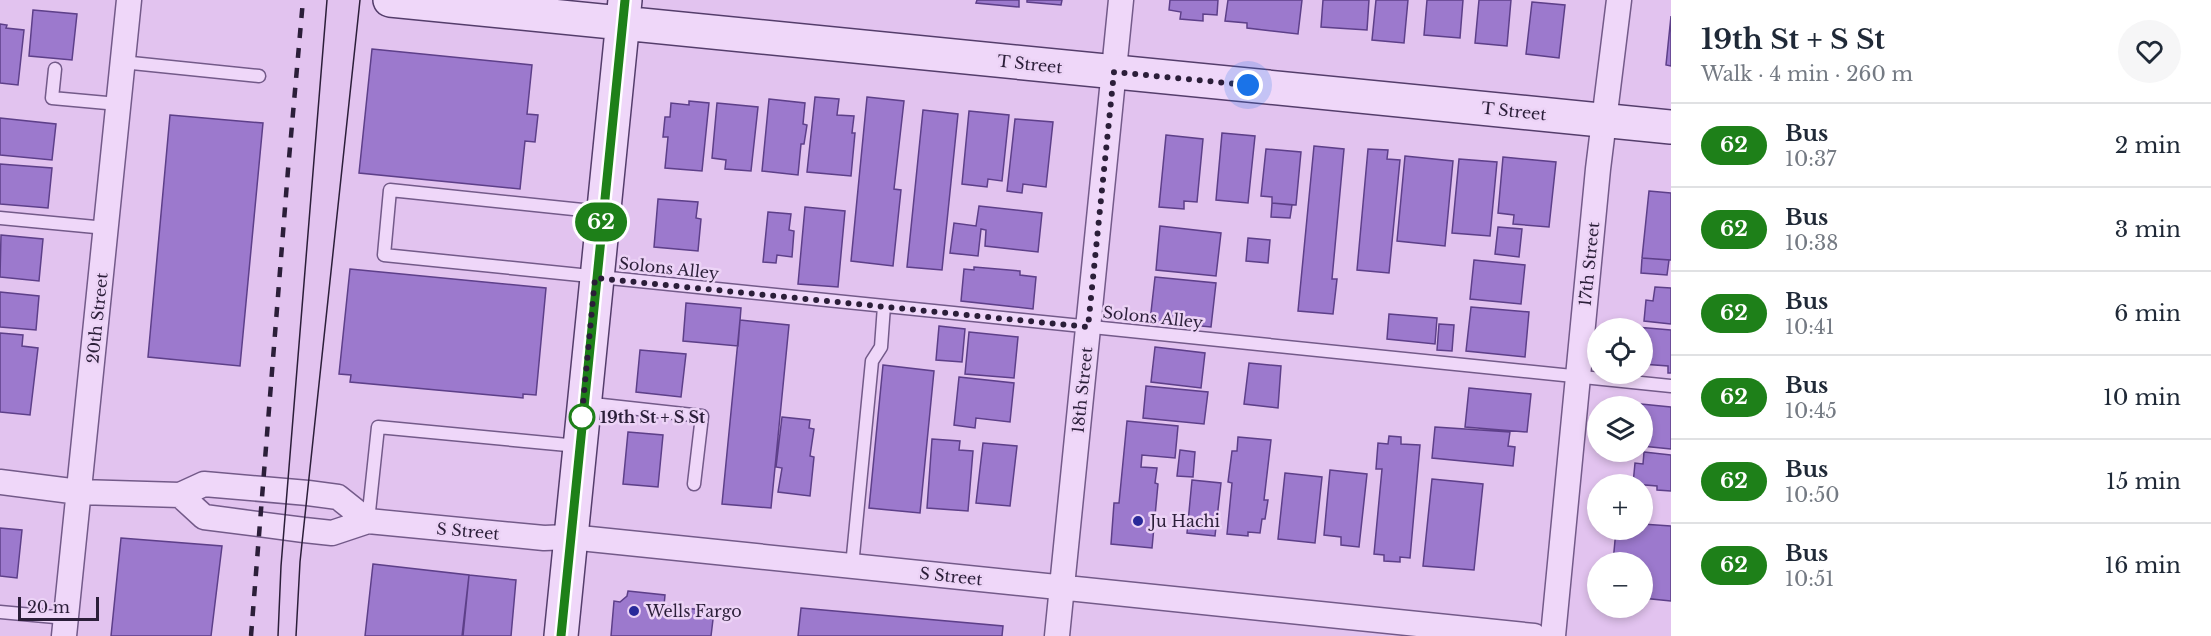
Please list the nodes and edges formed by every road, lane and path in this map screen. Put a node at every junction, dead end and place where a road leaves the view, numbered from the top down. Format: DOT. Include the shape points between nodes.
graph roads {
  1 [pos="129,0"];
  2 [pos="390,0"];
  3 [pos="1121,0"];
  4 [pos="1619,0"];
  5 [pos="623,12"];
  6 [pos="122,62"];
  7 [pos="55,69"];
  8 [pos="1114,72"];
  9 [pos="259,76"];
  10 [pos="118,104"];
  11 [pos="1605,120"];
  12 [pos="1671,127"];
  13 [pos="602,212"];
  14 [pos="0,218"];
  15 [pos="106,228"];
  16 [pos="595,278"];
  17 [pos="884,306"];
  18 [pos="1088,327"];
  19 [pos="1578,376"];
  20 [pos="1671,386"];
  21 [pos="583,403"];
  22 [pos="579,446"];
  23 [pos="0,482"];
  24 [pos="694,484"];
  25 [pos="79,492"];
  26 [pos="180,495"];
  27 [pos="368,521"];
  28 [pos="570,537"];
  29 [pos="852,566"];
  30 [pos="1062,587"];
  31 [pos="0,612"];
  32 [pos="65,627"];
  33 [pos="561,636"];
  34 [pos="1057,636"];
  35 [pos="1534,636"];
  36 [pos="1553,636"];
  1 -- 6 [label="street, 20th Street"];
  2 -- 5 [label="street, T Street"];
  3 -- 8 [label="street, 18th Street"];
  4 -- 11 [label="street, 17th Street"];
  5 -- 8 [label="street, T Street"];
  5 -- 13 [label="street"];
  6 -- 9 [label="lane"];
  6 -- 10 [label="street, 20th Street"];
  7 -- 10 [label="lane" via="52,98"];
  8 -- 11 [label="street, T Street"];
  8 -- 18 [label="street, 18th Street"];
  10 -- 15 [label="street, 20th Street"];
  11 -- 12 [label="street, T Street"];
  11 -- 19 [label="street, 17th Street"];
  13 -- 16 [label="street"];
  13 -- 16 [label="lane, Solons Alley" via="390,190 384,255"];
  14 -- 15 [label="lane"];
  15 -- 25 [label="street, 20th Street"];
  16 -- 17 [label="lane, Solons Alley"];
  16 -- 21 [label="street"];
  17 -- 18 [label="lane, Solons Alley"];
  17 -- 29 [label="lane" via="880,347 872,361"];
  18 -- 19 [label="lane, Solons Alley"];
  18 -- 30 [label="street, 18th Street"];
  19 -- 20 [label="lane, Solons Alley"];
  19 -- 36 [label="street, 17th Street"];
  21 -- 22 [label="street"];
  21 -- 24 [label="lane" via="702,416"];
  22 -- 27 [label="lane" via="378,427"];
  22 -- 28 [label="street"];
  23 -- 25 [label="street"];
  25 -- 26 [label="street"];
  25 -- 32 [label="street, 20th Street"];
  26 -- 27 [label="street, S Street" via="204,517 332,533"];
  26 -- 27 [label="street" via="204,484 328,495 338,497"];
  27 -- 28 [label="street, S Street" via="544,538"];
  28 -- 29 [label="street, S Street"];
  28 -- 33 [label="street"];
  29 -- 30 [label="street, S Street"];
  30 -- 34 [label="street, 18th Street"];
  30 -- 35 [label="street, S Street"];
  31 -- 32 [label="lane"];
}
